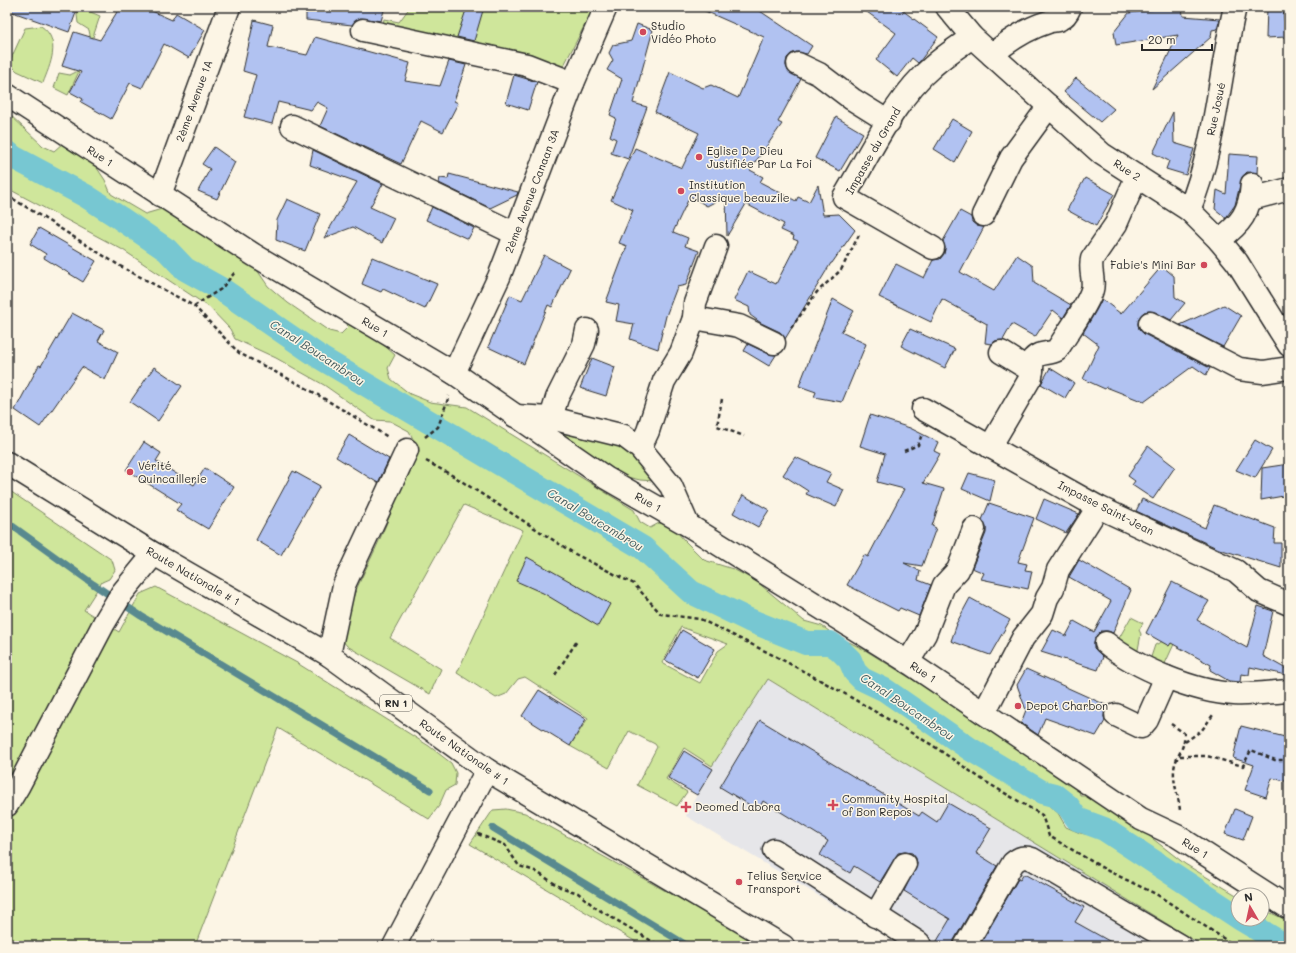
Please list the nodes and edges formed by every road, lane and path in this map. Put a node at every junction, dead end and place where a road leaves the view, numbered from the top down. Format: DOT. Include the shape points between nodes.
graph roads {
  1 [pos="229,7"];
  2 [pos="606,7"];
  3 [pos="947,7"];
  4 [pos="1070,7"];
  5 [pos="1235,7"];
  6 [pos="363,30"];
  7 [pos="972,36"];
  8 [pos="992,55"];
  9 [pos="798,64"];
  10 [pos="573,83"];
  11 [pos="7,95"];
  12 [pos="1049,106"];
  13 [pos="889,122"];
  14 [pos="292,126"];
  15 [pos="1137,176"];
  16 [pos="1289,189"];
  17 [pos="7,195"];
  18 [pos="160,195"];
  19 [pos="1189,210"];
  20 [pos="870,213"];
  21 [pos="983,215"];
  22 [pos="516,234"];
  23 [pos="1219,240"];
  24 [pos="716,246"];
  25 [pos="933,248"];
  26 [pos="254,255"];
  27 [pos="194,306"];
  28 [pos="694,318"];
  29 [pos="1150,323"];
  30 [pos="587,330"];
  31 [pos="774,343"];
  32 [pos="1289,345"];
  33 [pos="1001,352"];
  34 [pos="1289,368"];
  35 [pos="1032,371"];
  36 [pos="454,373"];
  37 [pos="722,399"];
  38 [pos="923,409"];
  39 [pos="514,416"];
  40 [pos="551,418"];
  41 [pos="744,436"];
  42 [pos="990,447"];
  43 [pos="640,448"];
  44 [pos="407,450"];
  45 [pos="7,463"];
  46 [pos="1098,507"];
  47 [pos="688,525"];
  48 [pos="974,528"];
  49 [pos="154,554"];
  50 [pos="1289,604"];
  51 [pos="577,641"];
  52 [pos="1106,643"];
  53 [pos="329,654"];
  54 [pos="908,662"];
  55 [pos="555,675"];
  56 [pos="1166,677"];
  57 [pos="1289,691"];
  58 [pos="1228,693"];
  59 [pos="984,713"];
  60 [pos="1116,715"];
  61 [pos="1147,720"];
  62 [pos="1185,742"];
  63 [pos="1180,756"];
  64 [pos="1289,760"];
  65 [pos="487,770"];
  66 [pos="7,805"];
  67 [pos="458,824"];
  68 [pos="1177,836"];
  69 [pos="774,850"];
  70 [pos="905,864"];
  71 [pos="1289,908"];
  72 [pos="875,916"];
  73 [pos="394,946"];
  74 [pos="660,946"];
  75 [pos="783,946"];
  76 [pos="920,946"];
  77 [pos="965,946"];
  78 [pos="1180,946"];
  79 [pos="1236,946"];
  1 -- 18 [label="street, 2ème Avenue 1A"];
  2 -- 10 [label="street, 2ème Avenue Canaan 3A"];
  3 -- 7 [label="street, Rue 2"];
  4 -- 8 [label="street" via="1061,19 1049,21 1009,40"];
  5 -- 19 [label="street, Rue Josué" via="1199,187"];
  6 -- 10 [label="street" via="527,65"];
  7 -- 8 [label="street, Rue 2"];
  7 -- 13 [label="street, Impasse du Grand" via="932,66"];
  8 -- 12 [label="street, Rue 2"];
  9 -- 13 [label="street" via="819,74"];
  10 -- 22 [label="street, 2ème Avenue Canaan 3A"];
  11 -- 18 [label="street, Rue 1"];
  12 -- 15 [label="street, Rue 2" via="1102,154"];
  12 -- 21 [label="street" via="1011,158"];
  13 -- 20 [label="street, Impasse du Grand" via="844,196"];
  14 -- 22 [label="street"];
  15 -- 19 [label="street, Rue 2"];
  15 -- 35 [label="street" via="1116,224 1092,259 1092,290 1088,301 1057,350 1040,353 1031,364"];
  16 -- 23 [label="street" via="1252,191 1245,214 1236,228"];
  17 -- 27 [label="path" via="120,266"];
  18 -- 26 [label="street, Rue 1"];
  19 -- 23 [label="street, Rue 2"];
  20 -- 25 [label="street, Impasse du Grand"];
  20 -- 31 [label="path" via="841,270 817,292 786,334"];
  22 -- 36 [label="street, 2ème Avenue Canaan 3A"];
  23 -- 32 [label="street, Rue 2" via="1237,262"];
  24 -- 28 [label="street" via="694,303"];
  26 -- 27 [label="path" via="243,263 221,288"];
  26 -- 36 [label="street, Rue 1"];
  27 -- 44 [label="path" via="239,353 308,389"];
  28 -- 31 [label="street" via="739,326"];
  28 -- 43 [label="street" via="681,353 664,381"];
  29 -- 34 [label="street" via="1239,369 1263,372"];
  30 -- 40 [label="street" via="584,344 557,398"];
  33 -- 35 [label="street"];
  35 -- 42 [label="street" via="1031,377"];
  36 -- 39 [label="street, Rue 1"];
  36 -- 44 [label="path" via="438,427"];
  37 -- 41 [label="path" via="717,426"];
  38 -- 42 [label="street, Impasse Saint-Jean"];
  39 -- 40 [label="street"];
  39 -- 47 [label="street, Rue 1" via="606,478"];
  40 -- 43 [label="street" via="624,436"];
  42 -- 46 [label="street, Impasse Saint-Jean"];
  43 -- 47 [label="street" via="671,486"];
  44 -- 53 [label="street" via="344,585"];
  44 -- 79 [label="path" via="455,477 575,554 634,584 661,614 700,619 779,658 932,745 986,782 1042,815 1049,836 1108,871 1156,894"];
  45 -- 49 [label="street, Route Nationale # 1 / RN 1"];
  46 -- 50 [label="street, Impasse Saint-Jean" via="1236,571 1260,591"];
  46 -- 59 [label="street" via="1058,570 1042,614 1023,638"];
  47 -- 54 [label="street, Rue 1"];
  48 -- 54 [label="street" via="958,570 944,585 924,634"];
  49 -- 53 [label="street, Route Nationale # 1 / RN 1"];
  49 -- 66 [label="street" via="122,593 104,623"];
  51 -- 55 [label="path"];
  52 -- 56 [label="street"];
  53 -- 65 [label="street, Route Nationale # 1 / RN 1"];
  54 -- 59 [label="street, Rue 1"];
  56 -- 58 [label="street"];
  56 -- 61 [label="street"];
  57 -- 58 [label="street"];
  58 -- 62 [label="path" via="1202,730"];
  59 -- 68 [label="street, Rue 1" via="1141,819"];
  60 -- 61 [label="street" via="1141,727"];
  61 -- 62 [label="path" via="1171,724 1184,733"];
  62 -- 63 [label="path"];
  63 -- 64 [label="path" via="1207,756 1243,766 1251,750 1275,760"];
  63 -- 68 [label="path" via="1174,768 1180,805"];
  65 -- 67 [label="street"];
  65 -- 75 [label="street, Route Nationale # 1 / RN 1"];
  67 -- 73 [label="street"];
  67 -- 74 [label="path" via="505,845 519,866 535,871 560,887 578,893 596,908"];
  68 -- 71 [label="street, Rue 1"];
  69 -- 72 [label="street"];
  70 -- 72 [label="street"];
  72 -- 76 [label="street"];
  77 -- 78 [label="street" via="1013,863 1025,857"];
}
